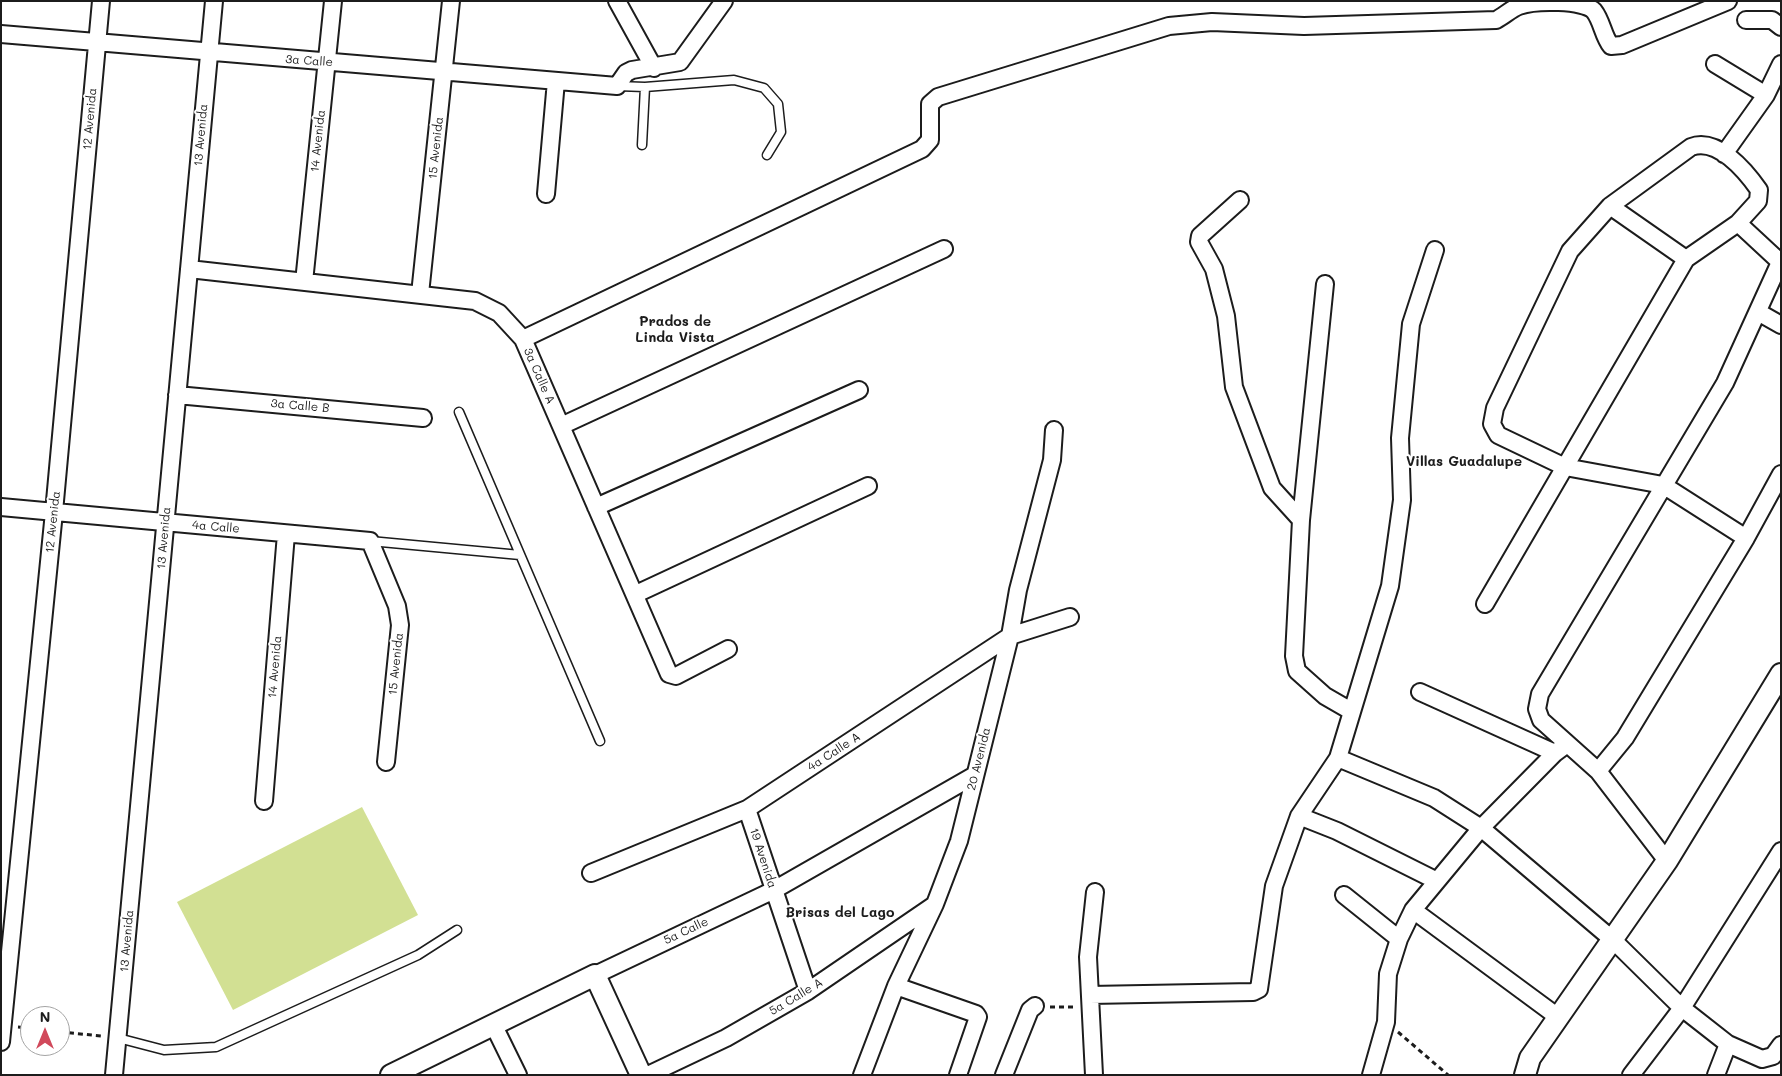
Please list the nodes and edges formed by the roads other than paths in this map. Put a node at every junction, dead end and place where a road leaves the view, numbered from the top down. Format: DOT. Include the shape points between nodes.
graph roads {
  1 [pos="101,1"];
  2 [pos="214,1"];
  3 [pos="333,1"];
  4 [pos="451,1"];
  5 [pos="724,1"];
  6 [pos="1728,1"];
  7 [pos="621,3"];
  8 [pos="1746,20"];
  9 [pos="1781,27"];
  10 [pos="1,34"];
  11 [pos="97,43"];
  12 [pos="209,53"];
  13 [pos="326,62"];
  14 [pos="1716,64"];
  15 [pos="1781,64"];
  16 [pos="654,68"];
  17 [pos="444,72"];
  18 [pos="556,81"];
  19 [pos="617,86"];
  20 [pos="645,87"];
  21 [pos="1766,95"];
  22 [pos="642,146"];
  23 [pos="1724,154"];
  24 [pos="767,156"];
  25 [pos="546,194"];
  26 [pos="1240,200"];
  27 [pos="1610,206"];
  28 [pos="1738,223"];
  29 [pos="944,249"];
  30 [pos="1435,250"];
  31 [pos="1686,259"];
  32 [pos="1780,261"];
  33 [pos="189,269"];
  34 [pos="304,282"];
  35 [pos="1325,284"];
  36 [pos="420,294"];
  37 [pos="1758,312"];
  38 [pos="1781,325"];
  39 [pos="523,339"];
  40 [pos="859,390"];
  41 [pos="178,395"];
  42 [pos="459,412"];
  43 [pos="423,418"];
  44 [pos="561,426"];
  45 [pos="1054,430"];
  46 [pos="1566,467"];
  47 [pos="1781,474"];
  48 [pos="1663,484"];
  49 [pos="868,486"];
  50 [pos="1,507"];
  51 [pos="596,507"];
  52 [pos="54,512"];
  53 [pos="1301,520"];
  54 [pos="166,523"];
  55 [pos="286,534"];
  56 [pos="1746,538"];
  57 [pos="370,541"];
  58 [pos="520,555"];
  59 [pos="636,594"];
  60 [pos="1485,604"];
  61 [pos="1070,617"];
  62 [pos="1010,636"];
  63 [pos="728,649"];
  64 [pos="1781,674"];
  65 [pos="1420,692"];
  66 [pos="1351,711"];
  67 [pos="600,741"];
  68 [pos="1561,748"];
  69 [pos="1338,758"];
  70 [pos="386,762"];
  71 [pos="1598,771"];
  72 [pos="975,775"];
  73 [pos="264,801"];
  74 [pos="747,809"];
  75 [pos="1299,816"];
  76 [pos="1481,828"];
  77 [pos="1781,851"];
  78 [pos="1667,861"];
  79 [pos="591,873"];
  80 [pos="1437,882"];
  81 [pos="774,890"];
  82 [pos="1095,892"];
  83 [pos="1344,895"];
  84 [pos="935,904"];
  85 [pos="1413,910"];
  86 [pos="457,930"];
  87 [pos="1399,939"];
  88 [pos="1613,940"];
  89 [pos="594,975"];
  90 [pos="896,986"];
  91 [pos="808,991"];
  92 [pos="1090,1001"];
  93 [pos="1035,1006"];
  94 [pos="1682,1008"];
  95 [pos="1558,1017"];
  96 [pos="493,1024"];
  97 [pos="118,1038"];
  98 [pos="1,1042"];
  99 [pos="1728,1044"];
  100 [pos="1781,1045"];
  101 [pos="114,1075"];
  102 [pos="391,1075"];
  103 [pos="518,1075"];
  104 [pos="641,1075"];
  105 [pos="648,1075"];
  106 [pos="862,1075"];
  107 [pos="958,1075"];
  108 [pos="1004,1075"];
  109 [pos="1094,1075"];
  110 [pos="1371,1075"];
  111 [pos="1525,1075"];
  112 [pos="1631,1075"];
  113 [pos="1716,1075"];
  1 -- 11 [label="street, 12 Avenida"];
  2 -- 12 [label="street, 13 Avenida"];
  3 -- 13 [label="street, 14 Avenida"];
  4 -- 17 [label="street, 15 Avenida"];
  5 -- 16 [label="street" via="680,62"];
  6 -- 39 [label="street" via="1622,45 1610,46 1604,38 1596,12 1588,4 1575,2 1531,2 1496,20 1304,26 1212,22 1169,26 938,97 930,104 930,140 922,149"];
  7 -- 16 [label="street"];
  8 -- 9 [label="street" via="1772,20"];
  10 -- 11 [label="street, 3a Calle"];
  11 -- 12 [label="street, 3a Calle"];
  11 -- 52 [label="street, 12 Avenida"];
  12 -- 13 [label="street, 3a Calle"];
  12 -- 33 [label="street, 13 Avenida"];
  13 -- 17 [label="street, 3a Calle"];
  13 -- 34 [label="street, 14 Avenida"];
  14 -- 21 [label="street"];
  15 -- 21 [label="street"];
  16 -- 19 [label="street" via="632,70"];
  17 -- 18 [label="street, 3a Calle"];
  17 -- 36 [label="street, 15 Avenida"];
  18 -- 19 [label="street, 3a Calle"];
  18 -- 25 [label="street"];
  19 -- 20 [label="lane"];
  20 -- 22 [label="lane"];
  20 -- 24 [label="lane" via="734,80 764,88 778,104 781,132"];
  21 -- 23 [label="street"];
  23 -- 27 [label="street" via="1711,146 1699,144 1691,147"];
  23 -- 28 [label="street" via="1759,190 1758,201"];
  26 -- 53 [label="street" via="1200,236 1198,242 1214,269 1226,316 1234,387 1272,488"];
  27 -- 31 [label="street"];
  27 -- 46 [label="street" via="1570,251 1494,408 1492,424 1498,435"];
  28 -- 31 [label="street"];
  28 -- 32 [label="street"];
  29 -- 44 [label="street"];
  30 -- 66 [label="street" via="1411,324 1400,438 1402,500 1390,586"];
  31 -- 46 [label="street"];
  32 -- 37 [label="street"];
  33 -- 34 [label="street, 3a Calle A"];
  33 -- 41 [label="street, 13 Avenida"];
  34 -- 36 [label="street, 3a Calle A"];
  35 -- 53 [label="street"];
  36 -- 39 [label="street, 3a Calle A" via="475,300 499,313"];
  37 -- 38 [label="street"];
  37 -- 48 [label="street" via="1725,383"];
  39 -- 44 [label="street, 3a Calle A"];
  40 -- 51 [label="street"];
  41 -- 43 [label="street, 3a Calle B"];
  41 -- 54 [label="street, 13 Avenida"];
  42 -- 58 [label="lane"];
  44 -- 51 [label="street, 3a Calle A"];
  45 -- 62 [label="street, 20 Avenida" via="1052,460 1018,590"];
  46 -- 48 [label="street"];
  46 -- 60 [label="street"];
  47 -- 56 [label="street"];
  48 -- 56 [label="street"];
  48 -- 68 [label="street" via="1540,694 1537,709 1541,720"];
  49 -- 59 [label="street"];
  50 -- 52 [label="street, 4a Calle"];
  51 -- 59 [label="street, 3a Calle A"];
  52 -- 54 [label="street, 4a Calle"];
  52 -- 98 [label="street, 12 Avenida"];
  53 -- 66 [label="street" via="1294,656 1297,671 1325,696"];
  54 -- 55 [label="street, 4a Calle"];
  54 -- 97 [label="street, 13 Avenida"];
  55 -- 57 [label="street, 4a Calle"];
  55 -- 73 [label="street, 14 Avenida"];
  56 -- 71 [label="street" via="1625,738"];
  57 -- 58 [label="lane"];
  57 -- 70 [label="street, 15 Avenida" via="397,606 400,625"];
  58 -- 67 [label="lane"];
  59 -- 63 [label="street, 3a Calle A" via="669,674 676,676"];
  61 -- 62 [label="street, 4a Calle A"];
  62 -- 72 [label="street, 20 Avenida"];
  62 -- 74 [label="street, 4a Calle A"];
  64 -- 78 [label="street"];
  65 -- 68 [label="street"];
  66 -- 69 [label="street"];
  68 -- 71 [label="street"];
  68 -- 76 [label="street"];
  69 -- 75 [label="street"];
  69 -- 76 [label="street" via="1434,798"];
  71 -- 78 [label="street"];
  72 -- 81 [label="street, 5a Calle"];
  72 -- 84 [label="street, 20 Avenida" via="959,841"];
  74 -- 79 [label="street, 4a Calle A"];
  74 -- 81 [label="street, 19 Avenida"];
  75 -- 80 [label="street" via="1337,831"];
  75 -- 92 [label="street" via="1274,886 1259,989"];
  76 -- 80 [label="street"];
  76 -- 88 [label="street"];
  77 -- 94 [label="street"];
  78 -- 88 [label="street"];
  80 -- 85 [label="street"];
  81 -- 89 [label="street, 5a Calle"];
  81 -- 91 [label="street, 19 Avenida"];
  82 -- 92 [label="street" via="1088,957"];
  83 -- 87 [label="street"];
  84 -- 90 [label="street, 20 Avenida"];
  84 -- 91 [label="street, 5a Calle A"];
  85 -- 87 [label="street"];
  85 -- 95 [label="street"];
  86 -- 97 [label="lane" via="418,955 216,1047 164,1050"];
  87 -- 110 [label="street" via="1388,974 1386,1022"];
  88 -- 94 [label="street"];
  88 -- 95 [label="street"];
  89 -- 96 [label="street, 5a Calle"];
  89 -- 104 [label="street"];
  90 -- 106 [label="street, 20 Avenida"];
  90 -- 107 [label="street" via="976,1014 978,1017"];
  91 -- 105 [label="street, 5a Calle A" via="726,1038"];
  92 -- 109 [label="street"];
  93 -- 108 [label="street" via="1030,1010"];
  94 -- 99 [label="street"];
  94 -- 112 [label="street"];
  95 -- 111 [label="street" via="1530,1058"];
  96 -- 102 [label="street, 5a Calle"];
  96 -- 103 [label="street"];
  97 -- 101 [label="street, 13 Avenida"];
  99 -- 100 [label="street" via="1762,1059 1774,1056"];
  99 -- 113 [label="street"];
}
